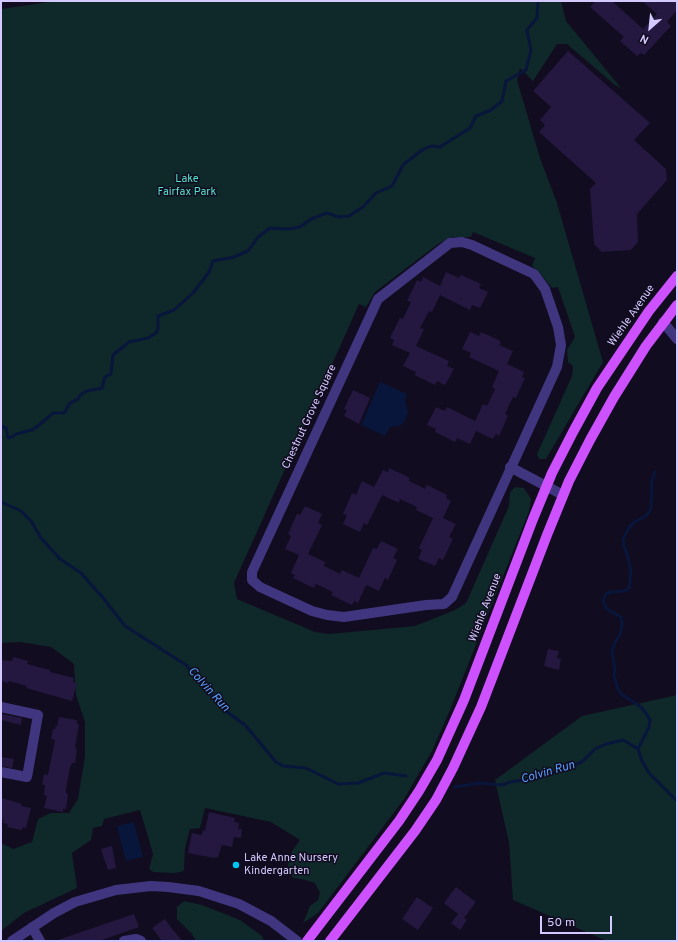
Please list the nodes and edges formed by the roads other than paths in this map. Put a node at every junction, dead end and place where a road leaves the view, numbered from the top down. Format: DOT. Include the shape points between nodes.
graph roads {
  1 [pos="677,276"];
  2 [pos="677,305"];
  3 [pos="664,322"];
  4 [pos="677,339"];
  5 [pos="510,467"];
  6 [pos="547,486"];
  7 [pos="563,495"];
  8 [pos="1,707"];
  9 [pos="1,772"];
  10 [pos="32,927"];
  11 [pos="12,941"];
  12 [pos="40,941"];
  13 [pos="124,941"];
  14 [pos="141,941"];
  15 [pos="297,941"];
  16 [pos="306,941"];
  17 [pos="330,941"];
  1 -- 6 [label="main road, Wiehle Avenue" via="649,310 597,388"];
  2 -- 3 [label="main road"];
  3 -- 4 [label="street"];
  3 -- 7 [label="main road" via="614,397"];
  5 -- 5 [label="street, Chestnut Grove Square" via="557,367 561,345 558,327 545,288 534,274 472,245 462,242 450,243 378,299 252,572 252,580 281,597 327,615 344,617 444,604 452,597"];
  5 -- 6 [label="street"];
  6 -- 7 [label="street"];
  6 -- 16 [label="main road, Wiehle Avenue" via="464,700 436,760 399,821"];
  7 -- 17 [label="main road" via="481,707 454,768 416,831"];
  8 -- 9 [label="street" via="38,715 27,777"];
  10 -- 11 [label="street"];
  10 -- 12 [label="street"];
  10 -- 15 [label="street" via="67,906 96,895 134,887 168,887 199,891 239,904 271,921"];
  13 -- 14 [label="street"];
}
